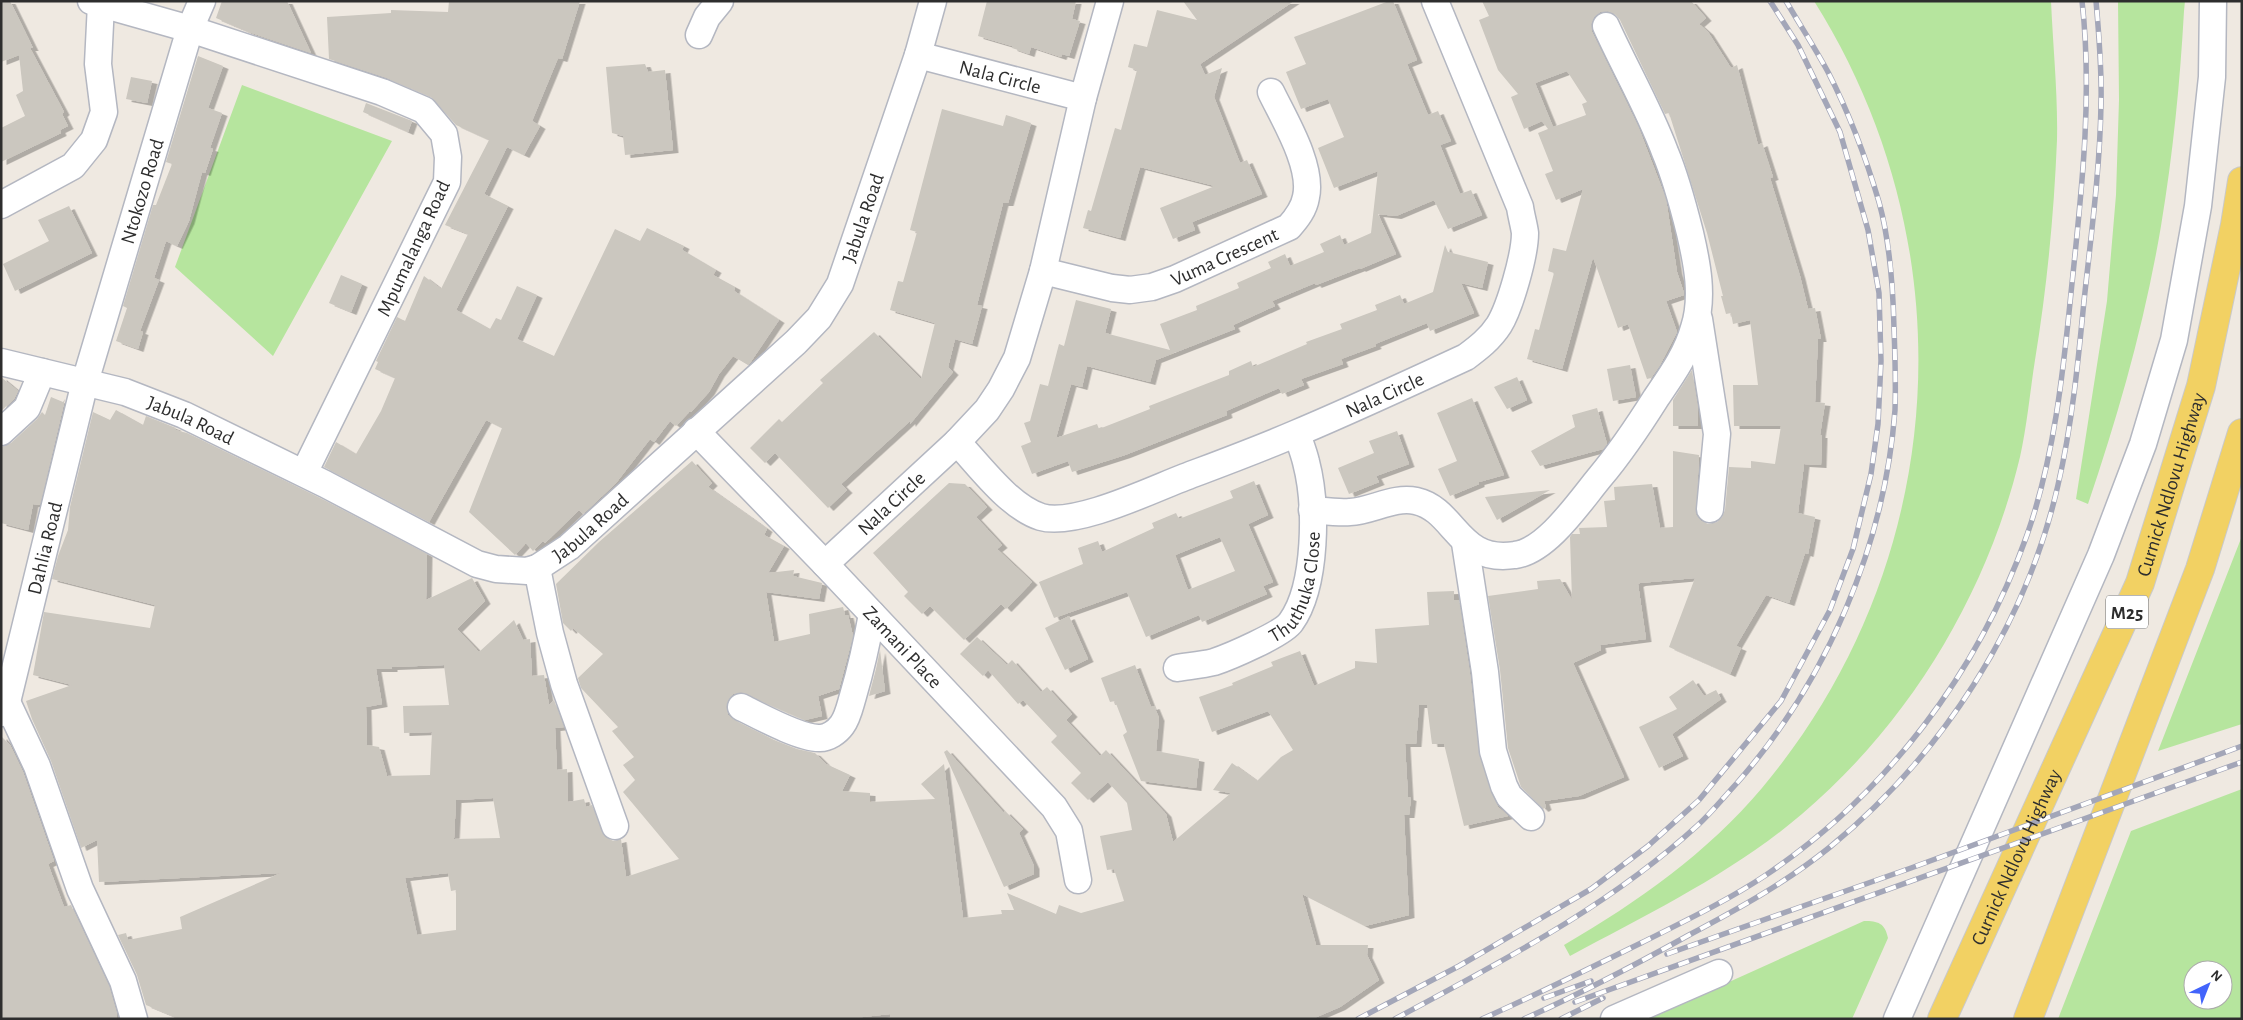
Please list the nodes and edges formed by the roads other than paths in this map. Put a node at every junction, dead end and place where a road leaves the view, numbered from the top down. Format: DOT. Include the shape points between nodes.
graph roads {
  1 [pos="202,1"];
  2 [pos="720,1"];
  3 [pos="933,1"];
  4 [pos="1110,1"];
  5 [pos="1436,1"];
  6 [pos="2213,1"];
  7 [pos="96,3"];
  8 [pos="1606,26"];
  9 [pos="190,29"];
  10 [pos="699,35"];
  11 [pos="918,55"];
  12 [pos="1270,92"];
  13 [pos="1083,98"];
  14 [pos="2242,181"];
  15 [pos="1,205"];
  16 [pos="1043,271"];
  17 [pos="1698,308"];
  18 [pos="1,362"];
  19 [pos="42,372"];
  20 [pos="86,382"];
  21 [pos="696,431"];
  22 [pos="1,432"];
  23 [pos="2242,433"];
  24 [pos="1297,434"];
  25 [pos="957,442"];
  26 [pos="2242,465"];
  27 [pos="304,473"];
  28 [pos="1710,509"];
  29 [pos="1312,510"];
  30 [pos="1465,543"];
  31 [pos="825,564"];
  32 [pos="538,568"];
  33 [pos="2200,569"];
  34 [pos="872,614"];
  35 [pos="9,666"];
  36 [pos="1177,668"];
  37 [pos="4,707"];
  38 [pos="741,707"];
  39 [pos="1531,817"];
  40 [pos="616,826"];
  41 [pos="1078,880"];
  42 [pos="1719,973"];
  43 [pos="134,1019"];
  44 [pos="1614,1019"];
  45 [pos="1897,1019"];
  46 [pos="1942,1019"];
  47 [pos="2028,1019"];
  1 -- 9 [label="street, Ntokozo Road"];
  2 -- 10 [label="street" via="707,17"];
  3 -- 11 [label="street, Jabula Road"];
  4 -- 13 [label="street, Nala Circle"];
  5 -- 24 [label="street, Nala Circle" via="1520,207 1525,233 1509,302 1499,325 1483,344 1466,357"];
  6 -- 45 [label="street" via="2212,77 2198,206 2174,340 2143,444 2101,556"];
  7 -- 9 [label="street, Mpumalanga Road"];
  7 -- 15 [label="street" via="104,112 94,140 73,166"];
  8 -- 17 [label="street" via="1679,189 1696,258"];
  9 -- 20 [label="street, Ntokozo Road"];
  9 -- 27 [label="street, Mpumalanga Road" via="382,92 424,110 444,134 447,182"];
  11 -- 13 [label="street, Nala Circle"];
  11 -- 21 [label="street, Jabula Road" via="840,284 819,318 802,336"];
  12 -- 16 [label="street, Vuma Crescent" via="1294,139 1308,184 1300,214 1289,227 1152,287 1112,288"];
  13 -- 16 [label="street, Nala Circle"];
  14 -- 46 [label="main road, Curnick Ndlovu Highway / M25" via="2201,386 2140,583"];
  16 -- 25 [label="street, Nala Circle" via="1017,358 987,410"];
  17 -- 28 [label="street" via="1717,434"];
  17 -- 30 [label="street" via="1688,347 1619,456 1556,528 1537,546 1514,556 1480,551"];
  18 -- 19 [label="street, Jabula Road"];
  19 -- 20 [label="street, Jabula Road"];
  19 -- 22 [label="street" via="27,408"];
  20 -- 27 [label="street, Jabula Road" via="125,392 184,415"];
  20 -- 35 [label="street, Dahlia Road"];
  21 -- 31 [label="street, Zamani Place"];
  21 -- 32 [label="street, Jabula Road" via="569,547"];
  23 -- 33 [label="main road, M25"];
  24 -- 25 [label="street, Nala Circle" via="1114,504 1076,516 1055,518 1041,517 1012,500"];
  24 -- 29 [label="street, Thuthuka Close" via="1306,463"];
  25 -- 31 [label="street, Nala Circle"];
  26 -- 33 [label="main road"];
  27 -- 32 [label="street, Jabula Road" via="477,564 514,571"];
  29 -- 30 [label="street" via="1351,512 1415,500 1430,506 1443,517"];
  29 -- 36 [label="street, Thuthuka Close" via="1307,586 1291,623 1279,633 1214,662"];
  30 -- 39 [label="street" via="1485,672 1493,751 1509,796"];
  31 -- 34 [label="street, Zamani Place"];
  32 -- 40 [label="street" via="550,633 564,684"];
  33 -- 47 [label="main road, M25"];
  34 -- 38 [label="street" via="860,675 847,715 842,726 830,736 819,739 806,735"];
  34 -- 41 [label="street, Zamani Place" via="1054,807 1069,830"];
  35 -- 37 [label="street, Dahlia Road"];
  37 -- 43 [label="street" via="37,766 80,889 123,981"];
  42 -- 44 [label="street"];
}
